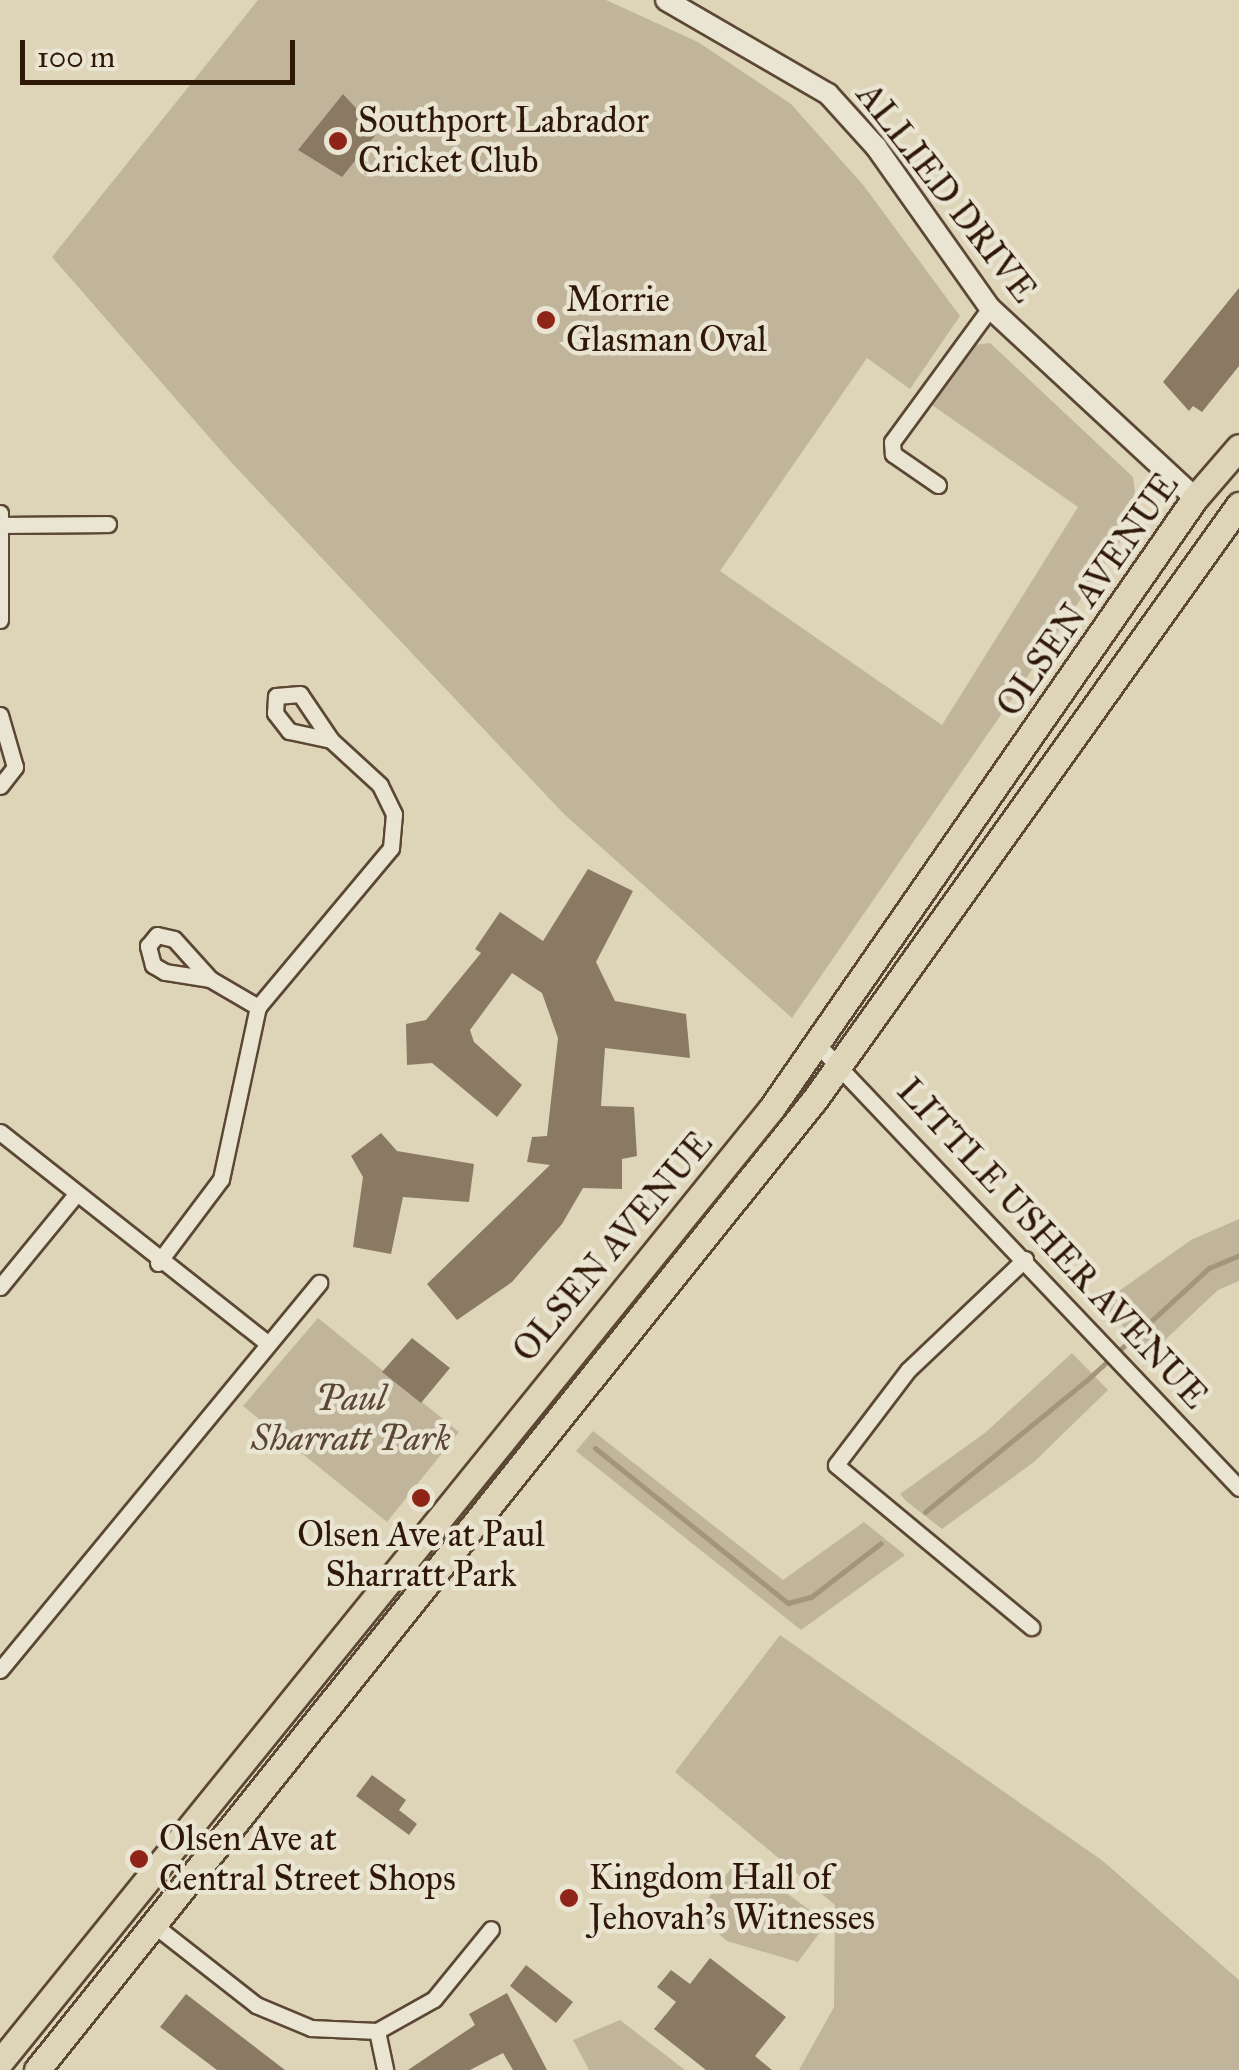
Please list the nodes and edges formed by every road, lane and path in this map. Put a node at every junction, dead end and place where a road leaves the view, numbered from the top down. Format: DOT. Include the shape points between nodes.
graph roads {
  1 [pos="666,0"];
  2 [pos="990,308"];
  3 [pos="1239,446"];
  4 [pos="938,485"];
  5 [pos="1195,498"];
  6 [pos="1239,505"];
  7 [pos="0,513"];
  8 [pos="108,524"];
  9 [pos="1,525"];
  10 [pos="0,620"];
  11 [pos="0,715"];
  12 [pos="331,740"];
  13 [pos="0,786"];
  14 [pos="210,979"];
  15 [pos="258,1007"];
  16 [pos="818,1045"];
  17 [pos="842,1062"];
  18 [pos="0,1132"];
  19 [pos="76,1194"];
  20 [pos="1025,1259"];
  21 [pos="158,1262"];
  22 [pos="318,1283"];
  23 [pos="0,1287"];
  24 [pos="265,1341"];
  25 [pos="1239,1488"];
  26 [pos="1031,1627"];
  27 [pos="0,1670"];
  28 [pos="154,1925"];
  29 [pos="491,1929"];
  30 [pos="377,2031"];
  31 [pos="0,2062"];
  32 [pos="37,2070"];
  33 [pos="384,2070"];
  1 -- 2 [label="street, ALLIED DRIVE" via="828,94 876,147"];
  2 -- 4 [label="street" via="892,442 893,454"];
  2 -- 5 [label="street, ALLIED DRIVE"];
  3 -- 5 [label="main road, OLSEN AVENUE"];
  5 -- 16 [label="main road, OLSEN AVENUE"];
  6 -- 17 [label="main road, OLSEN AVENUE"];
  7 -- 9 [label="street"];
  8 -- 9 [label="street"];
  9 -- 10 [label="street"];
  11 -- 13 [label="street" via="15,766"];
  12 -- 15 [label="street" via="380,785 394,814 391,848"];
  14 -- 15 [label="street"];
  15 -- 21 [label="street" via="221,1179"];
  16 -- 17 [label="street, LITTLE USHER AVENUE"];
  16 -- 31 [label="main road, OLSEN AVENUE"];
  17 -- 20 [label="street, LITTLE USHER AVENUE"];
  17 -- 28 [label="main road, OLSEN AVENUE"];
  18 -- 19 [label="street"];
  19 -- 21 [label="street"];
  19 -- 23 [label="street"];
  20 -- 25 [label="street, LITTLE USHER AVENUE"];
  20 -- 26 [label="street" via="908,1370 836,1466"];
  21 -- 24 [label="street"];
  22 -- 24 [label="street"];
  24 -- 27 [label="street"];
  28 -- 30 [label="street" via="256,2004 312,2028"];
  28 -- 32 [label="main road, OLSEN AVENUE"];
  29 -- 30 [label="street" via="434,1998"];
  30 -- 33 [label="street"];
}
